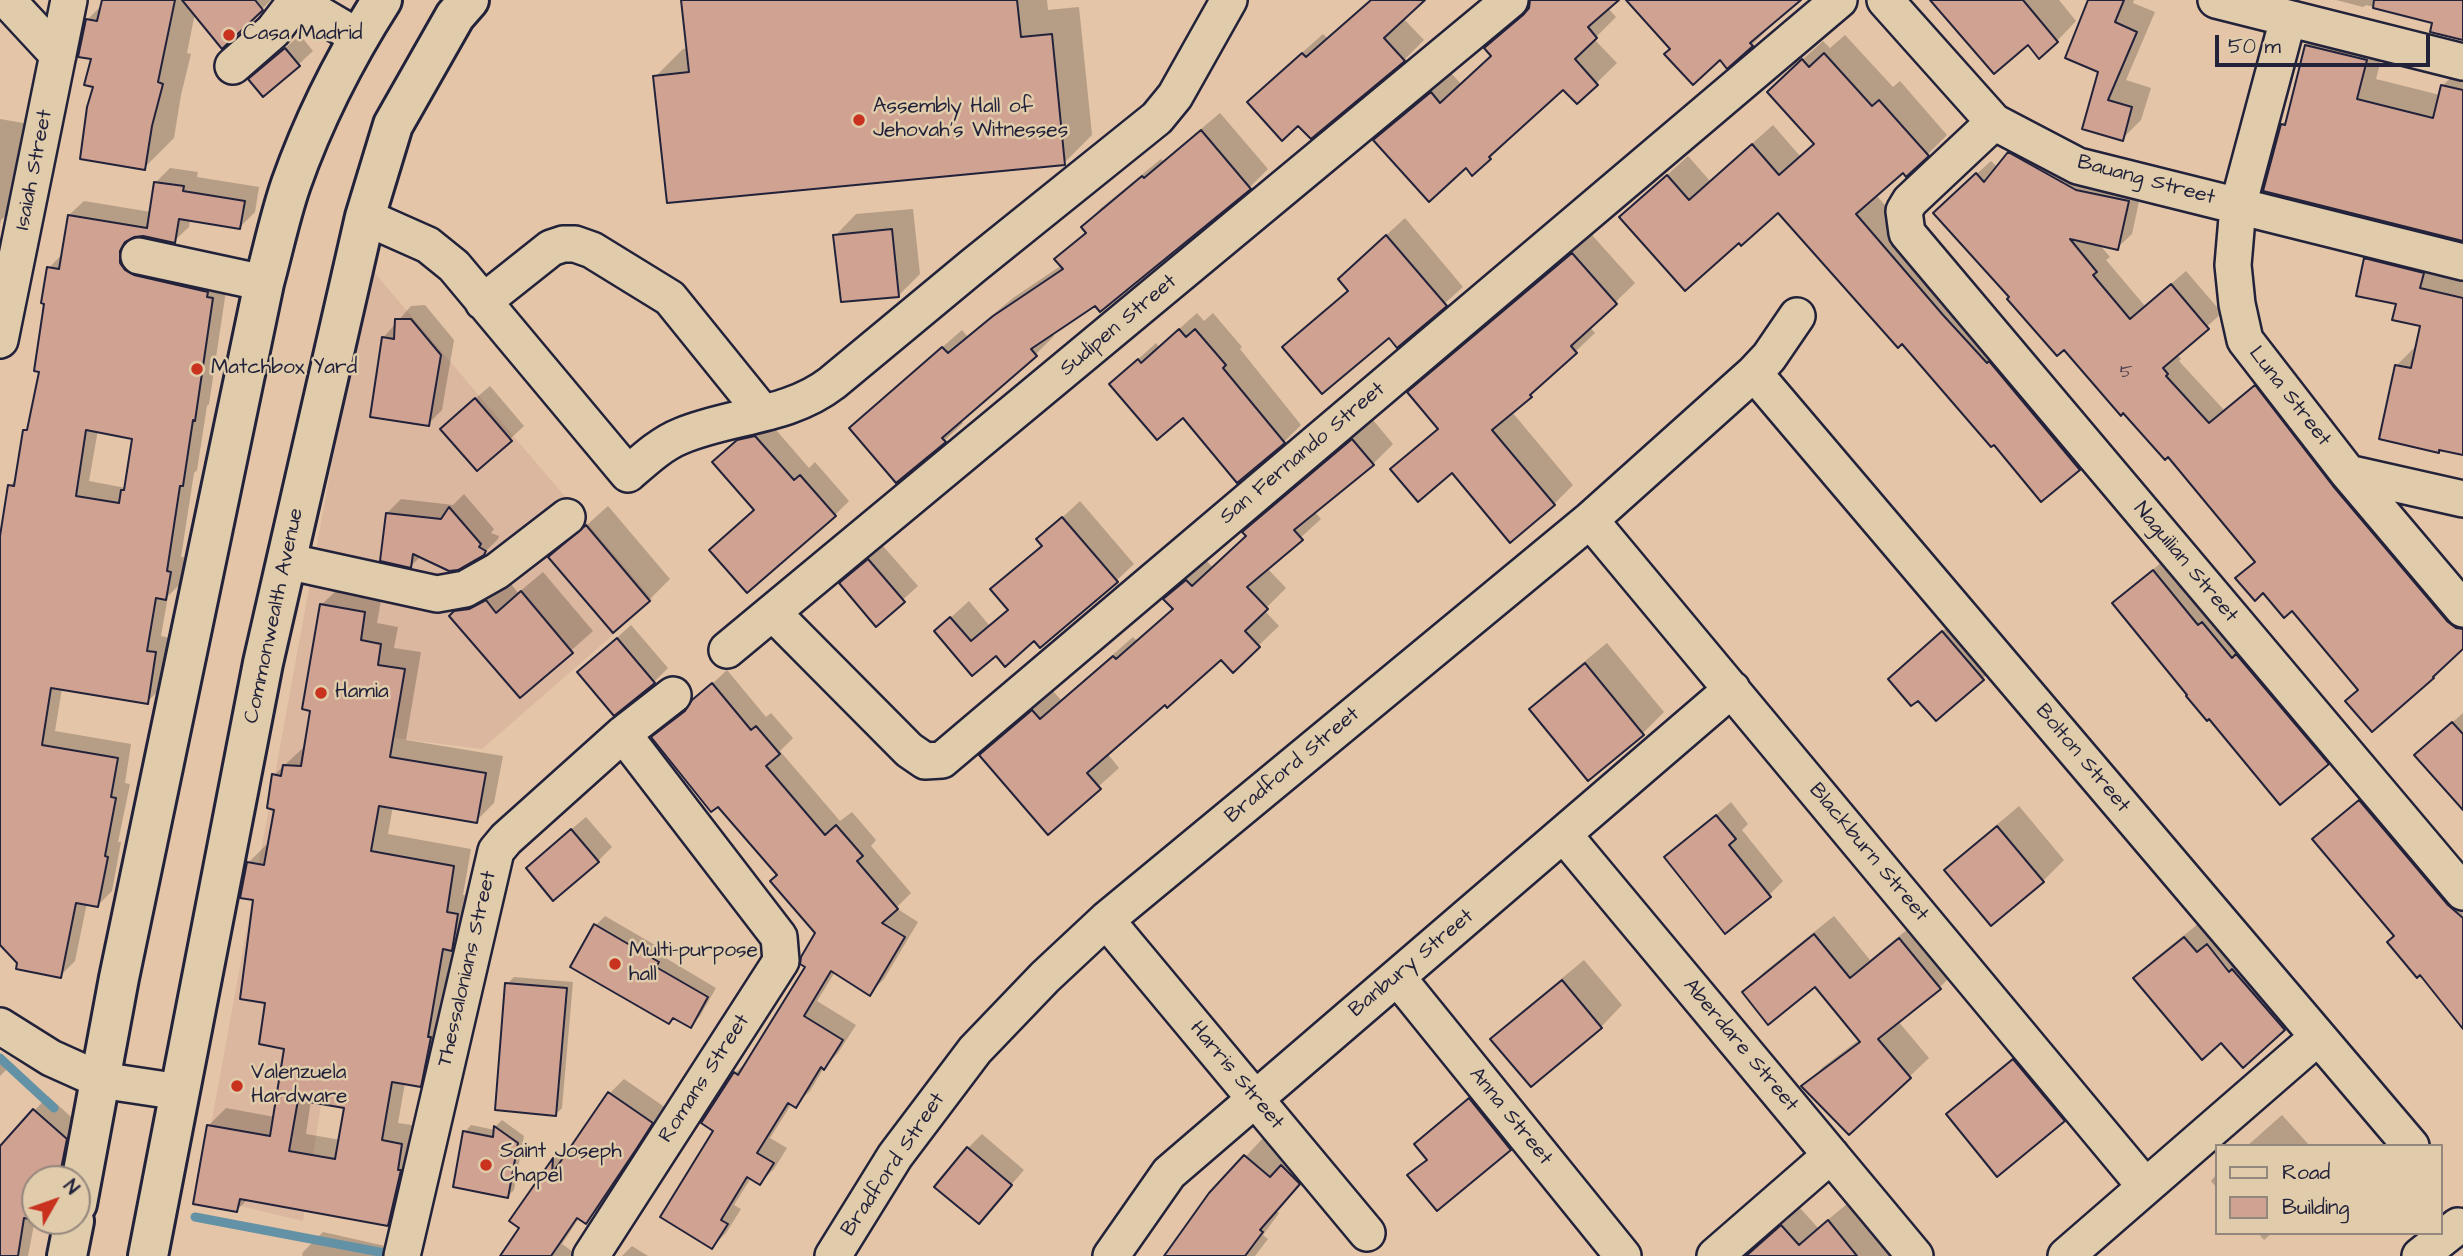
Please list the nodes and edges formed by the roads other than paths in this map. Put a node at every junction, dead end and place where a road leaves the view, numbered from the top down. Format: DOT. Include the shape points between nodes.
graph roads {
  1 [pos="7,0"];
  2 [pos="69,0"];
  3 [pos="295,0"];
  4 [pos="382,0"];
  5 [pos="469,0"];
  6 [pos="1229,0"];
  7 [pos="1510,0"];
  8 [pos="1839,0"];
  9 [pos="1885,0"];
  10 [pos="2216,0"];
  11 [pos="2288,19"];
  12 [pos="358,37"];
  13 [pos="58,55"];
  14 [pos="2463,62"];
  15 [pos="233,66"];
  16 [pos="1994,122"];
  17 [pos="2238,206"];
  18 [pos="365,216"];
  19 [pos="139,256"];
  20 [pos="2463,262"];
  21 [pos="264,283"];
  22 [pos="484,302"];
  23 [pos="1797,316"];
  24 [pos="0,340"];
  25 [pos="1754,373"];
  26 [pos="764,413"];
  27 [pos="2348,473"];
  28 [pos="2463,499"];
  29 [pos="567,517"];
  30 [pos="1591,520"];
  31 [pos="286,561"];
  32 [pos="2463,609"];
  33 [pos="773,613"];
  34 [pos="727,650"];
  35 [pos="1732,690"];
  36 [pos="673,695"];
  37 [pos="623,734"];
  38 [pos="1564,835"];
  39 [pos="2463,892"];
  40 [pos="1106,920"];
  41 [pos="1397,977"];
  42 [pos="0,1026"];
  43 [pos="2318,1037"];
  44 [pos="100,1080"];
  45 [pos="180,1092"];
  46 [pos="1255,1099"];
  47 [pos="2409,1144"];
  48 [pos="1831,1155"];
  49 [pos="84,1165"];
  50 [pos="2145,1185"];
  51 [pos="2460,1227"];
  52 [pos="1367,1233"];
  53 [pos="71,1235"];
  54 [pos="403,1249"];
  55 [pos="67,1256"];
  56 [pos="148,1256"];
  57 [pos="592,1256"];
  58 [pos="833,1256"];
  59 [pos="1111,1256"];
  60 [pos="1623,1256"];
  61 [pos="1715,1256"];
  62 [pos="1915,1256"];
  63 [pos="2066,1256"];
  64 [pos="2420,1256"];
  1 -- 13 [label="street"];
  2 -- 13 [label="street, Isaiah Street"];
  3 -- 12 [label="street"];
  3 -- 15 [label="street" via="273,31"];
  4 -- 12 [label="main road"];
  5 -- 18 [label="main road, Commonwealth Avenue" via="455,16 393,125"];
  6 -- 26 [label="street" via="1175,96 1157,118 832,383 808,399"];
  7 -- 33 [label="street, Sudipen Street"];
  8 -- 33 [label="street, San Fernando Street" via="942,760 925,761 909,750"];
  9 -- 16 [label="street, Bauang Street"];
  10 -- 11 [label="street"];
  11 -- 14 [label="street"];
  11 -- 17 [label="street, Luna Street"];
  12 -- 21 [label="main road" via="291,185"];
  13 -- 24 [label="street, Isaiah Street"];
  16 -- 17 [label="street, Bauang Street" via="2078,166"];
  16 -- 39 [label="street, Naguilian Street" via="1910,201 1904,211 1907,233"];
  17 -- 20 [label="street, Bauang Street"];
  17 -- 27 [label="street, Luna Street" via="2233,265 2245,340"];
  18 -- 22 [label="street" via="428,245 454,266"];
  18 -- 31 [label="main road, Commonwealth Avenue"];
  19 -- 21 [label="street"];
  21 -- 44 [label="main road"];
  22 -- 26 [label="street" via="551,248 575,244 592,250 670,298"];
  22 -- 26 [label="street" via="628,474 680,436"];
  23 -- 25 [label="street, Bradford Street"];
  25 -- 30 [label="street, Bradford Street"];
  25 -- 43 [label="street, Bolton Street"];
  27 -- 28 [label="street"];
  27 -- 32 [label="street, Luna Street"];
  29 -- 31 [label="street" via="497,571 465,589 437,594"];
  30 -- 35 [label="street, Blackburn Street"];
  30 -- 40 [label="street, Bradford Street"];
  31 -- 45 [label="main road, Commonwealth Avenue"];
  33 -- 34 [label="street, Sudipen Street"];
  35 -- 38 [label="street, Banbury Street"];
  35 -- 50 [label="street, Blackburn Street"];
  36 -- 37 [label="street"];
  37 -- 54 [label="street, Thessalonians Street" via="496,851"];
  37 -- 57 [label="street, Romans Street" via="779,937 781,961"];
  38 -- 41 [label="street, Banbury Street"];
  38 -- 48 [label="street, Aberdare Street"];
  40 -- 46 [label="street, Harris Street"];
  40 -- 58 [label="street, Bradford Street" via="975,1050 895,1156"];
  41 -- 46 [label="street, Banbury Street"];
  41 -- 60 [label="street, Anna Street"];
  42 -- 44 [label="street" via="51,1058"];
  43 -- 47 [label="street, Bolton Street"];
  43 -- 50 [label="street"];
  44 -- 45 [label="street"];
  44 -- 49 [label="main road"];
  45 -- 56 [label="main road, Commonwealth Avenue"];
  46 -- 52 [label="street, Harris Street"];
  46 -- 59 [label="street, Banbury Street" via="1169,1173"];
  48 -- 61 [label="street"];
  48 -- 62 [label="street, Aberdare Street"];
  50 -- 63 [label="street"];
  51 -- 64 [label="street"];
  53 -- 55 [label="main road"];
}
